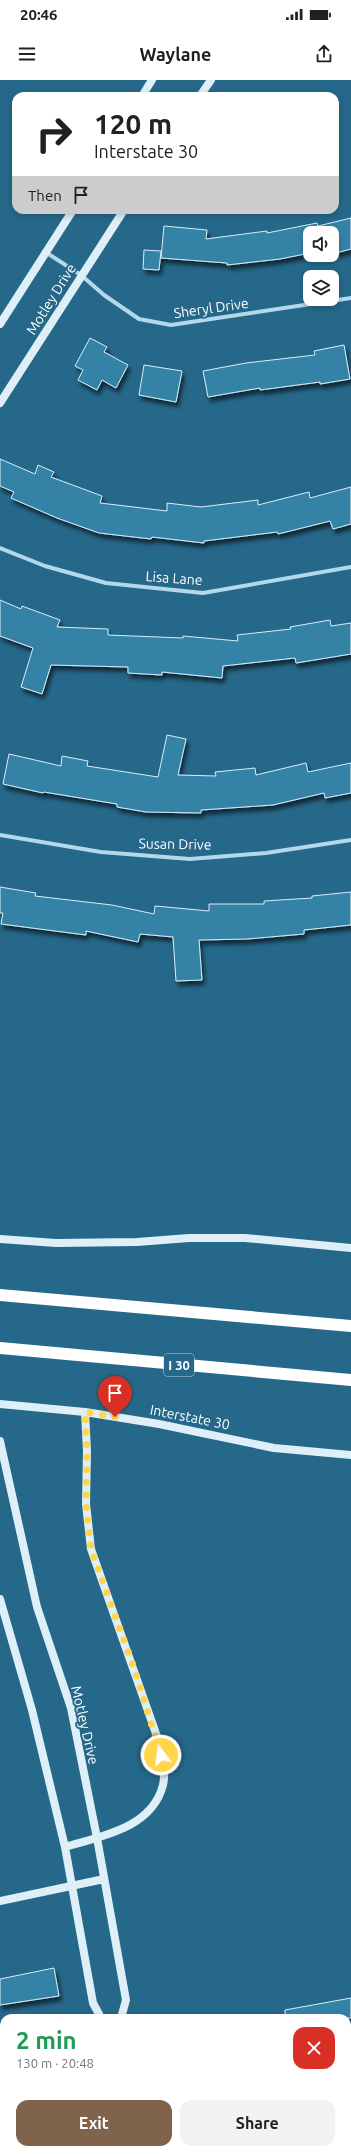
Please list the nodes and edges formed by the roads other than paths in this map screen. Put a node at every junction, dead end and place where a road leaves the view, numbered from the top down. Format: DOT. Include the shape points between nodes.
graph roads {
  1 [pos="152,80"];
  2 [pos="211,80"];
  3 [pos="144,92"];
  4 [pos="203,92"];
  5 [pos="71,214"];
  6 [pos="121,214"];
  7 [pos="47,253"];
  8 [pos="81,275"];
  9 [pos="351,298"];
  10 [pos="0,324"];
  11 [pos="0,403"];
  12 [pos="0,548"];
  13 [pos="351,567"];
  14 [pos="0,835"];
  15 [pos="351,840"];
  16 [pos="0,1238"];
  17 [pos="351,1248"];
  18 [pos="0,1295"];
  19 [pos="351,1326"];
  20 [pos="0,1348"];
  21 [pos="351,1380"];
  22 [pos="0,1404"];
  23 [pos="85,1412"];
  24 [pos="0,1441"];
  25 [pos="351,1455"];
  26 [pos="0,1599"];
  27 [pos="97,1838"];
  28 [pos="65,1847"];
  29 [pos="104,1879"];
  30 [pos="72,1886"];
  31 [pos="0,1901"];
  32 [pos="99,2014"];
  33 [pos="122,2014"];
  1 -- 3 [label="main road"];
  2 -- 4 [label="main road"];
  5 -- 7 [label="main road, Motley Drive"];
  6 -- 8 [label="main road, Motley Drive"];
  7 -- 8 [label="street, Sheryl Drive"];
  7 -- 10 [label="main road, Motley Drive"];
  8 -- 9 [label="street, Sheryl Drive" via="104,295 139,319 171,325"];
  8 -- 11 [label="main road, Motley Drive"];
  12 -- 13 [label="street, Lisa Lane" via="45,566 106,583 203,592"];
  14 -- 15 [label="street, Susan Drive" via="101,852 190,859 266,853"];
  16 -- 17 [label="main road" via="56,1243 245,1238"];
  18 -- 19 [label="highway"];
  20 -- 21 [label="highway, I 30"];
  22 -- 23 [label="main road, Interstate 30"];
  23 -- 25 [label="main road, Interstate 30" via="159,1424 274,1448"];
  23 -- 27 [label="main road" via="86,1504 91,1549 160,1745 164,1784 156,1803 145,1816 129,1826"];
  24 -- 27 [label="main road, Motley Drive" via="37,1608 70,1708"];
  26 -- 28 [label="main road" via="32,1710"];
  27 -- 28 [label="main road"];
  27 -- 29 [label="main road, Motley Drive"];
  28 -- 30 [label="main road"];
  29 -- 30 [label="main road"];
  29 -- 33 [label="main road, Motley Drive" via="126,2000"];
  30 -- 31 [label="main road"];
  30 -- 32 [label="main road" via="93,2003"];
}
